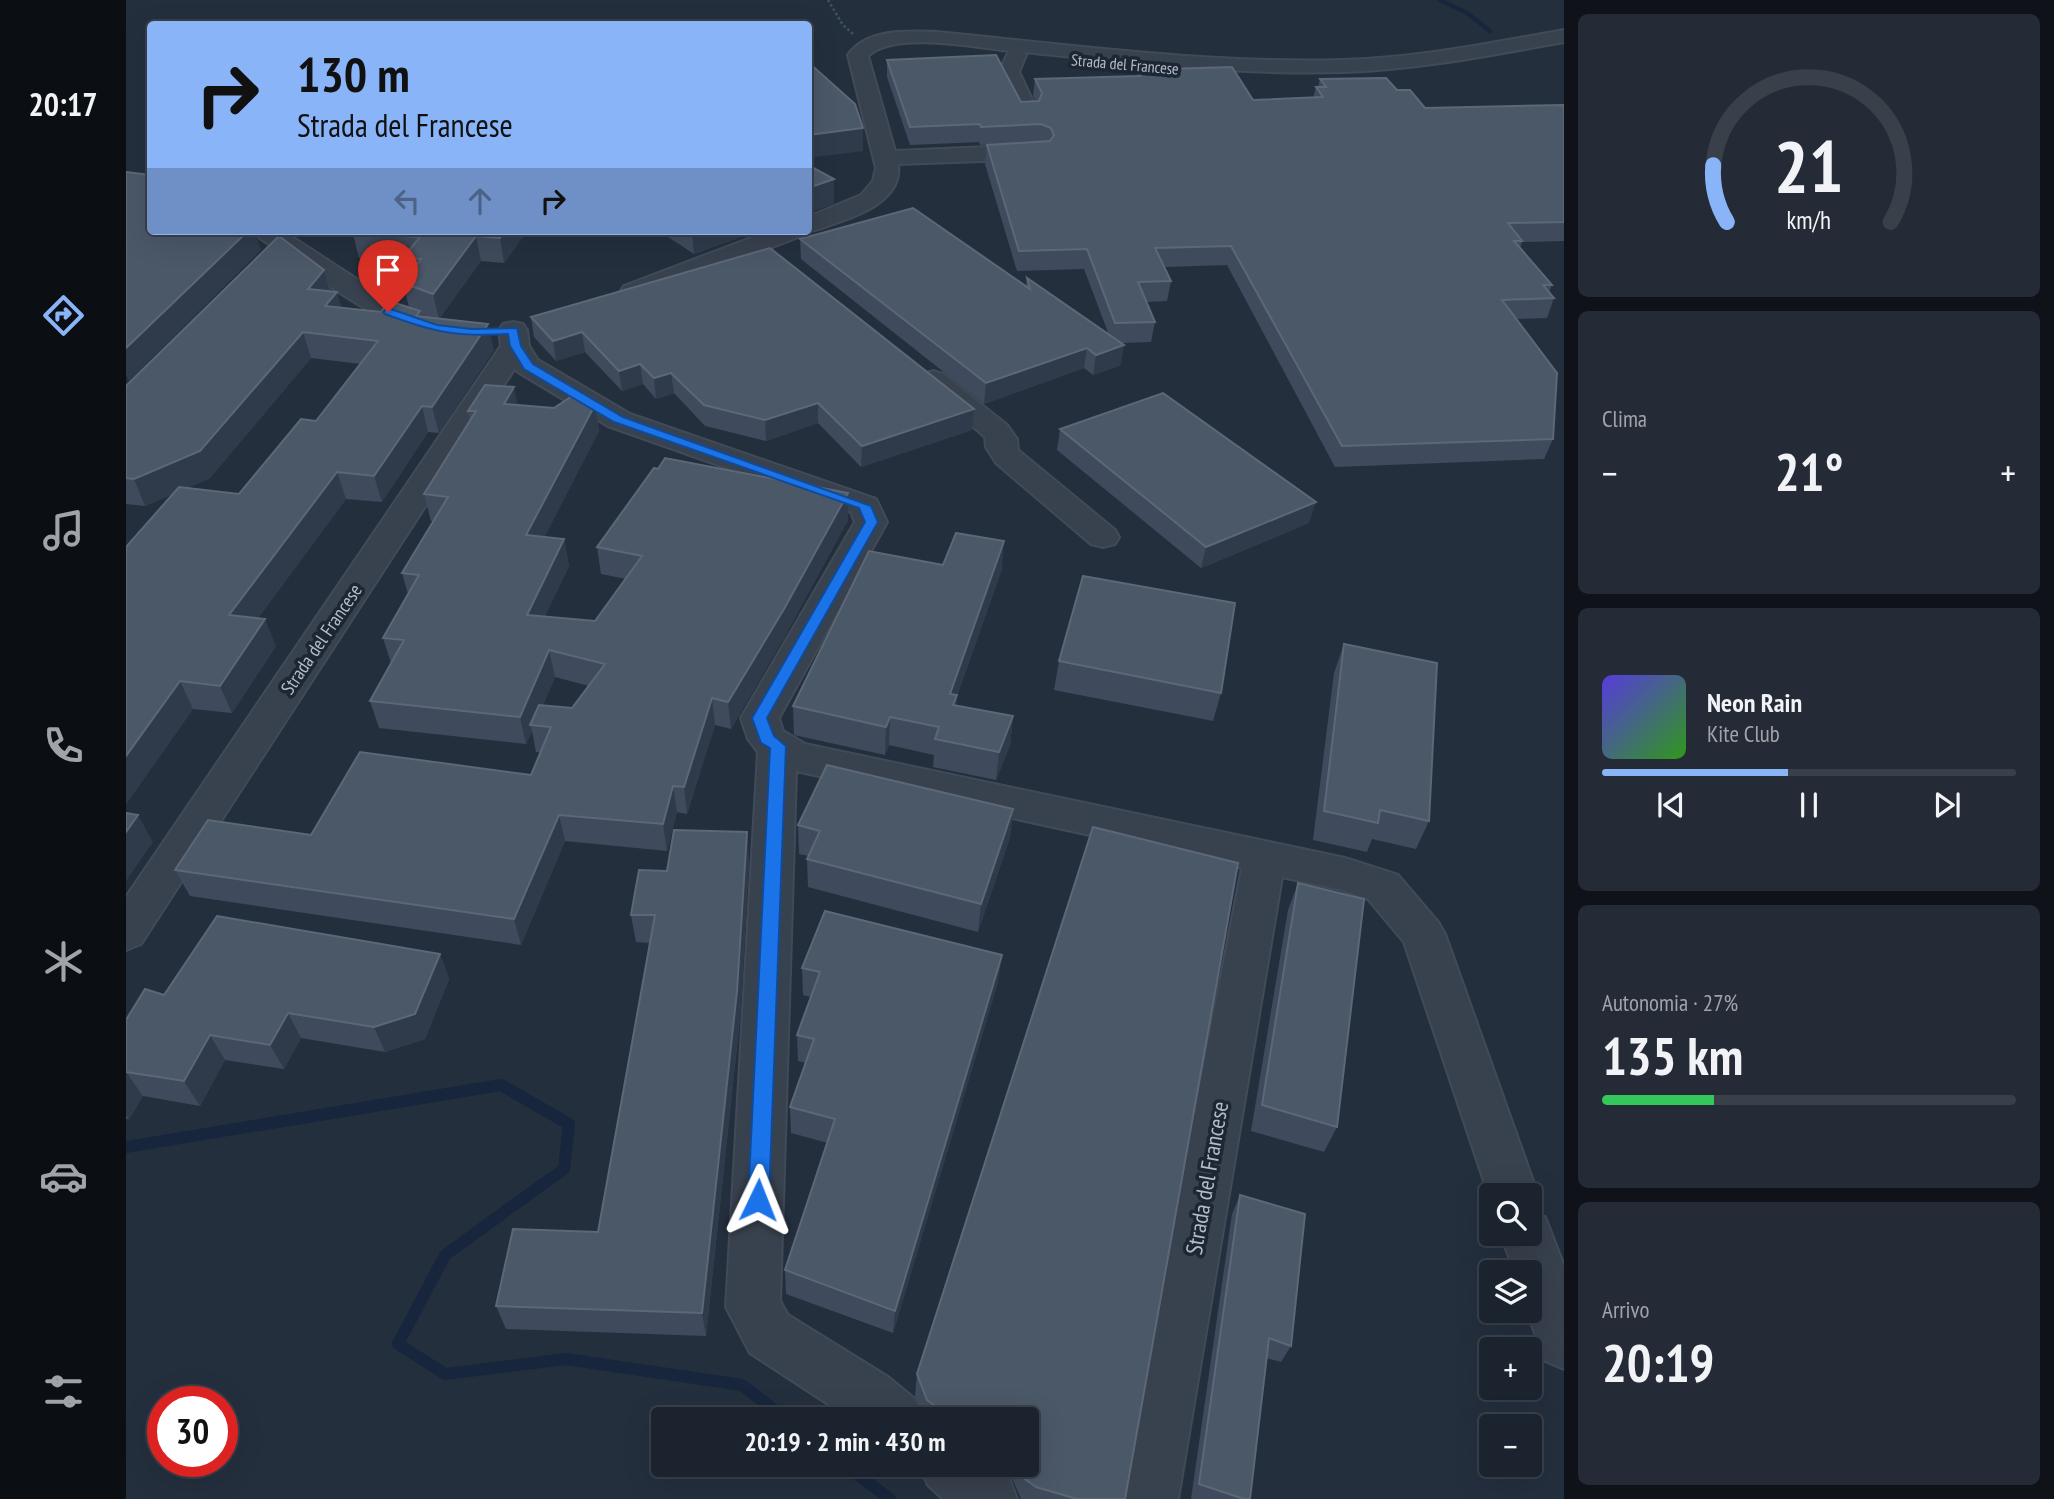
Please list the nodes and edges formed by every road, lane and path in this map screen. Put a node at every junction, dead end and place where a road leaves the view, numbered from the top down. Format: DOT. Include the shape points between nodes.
graph roads {
  1 [pos="828,0"];
  2 [pos="1564,36"];
  3 [pos="1564,48"];
  4 [pos="1024,52"];
  5 [pos="1564,54"];
  6 [pos="864,56"];
  7 [pos="1506,58"];
  8 [pos="1393,68"];
  9 [pos="1027,112"];
  10 [pos="1039,152"];
  11 [pos="886,158"];
  12 [pos="812,223"];
  13 [pos="788,235"];
  14 [pos="273,245"];
  15 [pos="609,302"];
  16 [pos="454,331"];
  17 [pos="911,362"];
  18 [pos="1104,537"];
  19 [pos="778,746"];
  20 [pos="1265,857"];
  21 [pos="126,932"];
  22 [pos="1509,1183"];
  23 [pos="1531,1246"];
  24 [pos="1564,1342"];
  25 [pos="880,1407"];
  26 [pos="962,1477"];
  27 [pos="988,1499"];
  28 [pos="1149,1499"];
  1 -- 6 [label="path"];
  2 -- 8 [label="street, Strada del Francese"];
  3 -- 7 [label="street, Strada del Francese"];
  4 -- 6 [label="street, Strada del Francese" via="908,47"];
  4 -- 8 [label="street, Strada del Francese" via="1352,76"];
  4 -- 9 [label="street" via="1009,72"];
  5 -- 7 [label="street"];
  6 -- 11 [label="street"];
  7 -- 8 [label="street, Strada del Francese"];
  10 -- 11 [label="street"];
  11 -- 12 [label="street" via="887,180 878,193 861,205"];
  13 -- 15 [label="street" via="771,251"];
  14 -- 16 [label="street" via="388,312"];
  17 -- 18 [label="street" via="996,431 1007,456"];
  19 -- 20 [label="street" via="794,756"];
  19 -- 21 [label="street, Strada del Francese" via="767,739 760,718 871,522 865,506 619,420 528,366 516,333"];
  19 -- 25 [label="street" via="753,1307 769,1334"];
  20 -- 22 [label="street" via="1383,887 1423,934"];
  20 -- 28 [label="street, Strada del Francese"];
  23 -- 24 [label="street"];
  26 -- 27 [label="street"];
}
